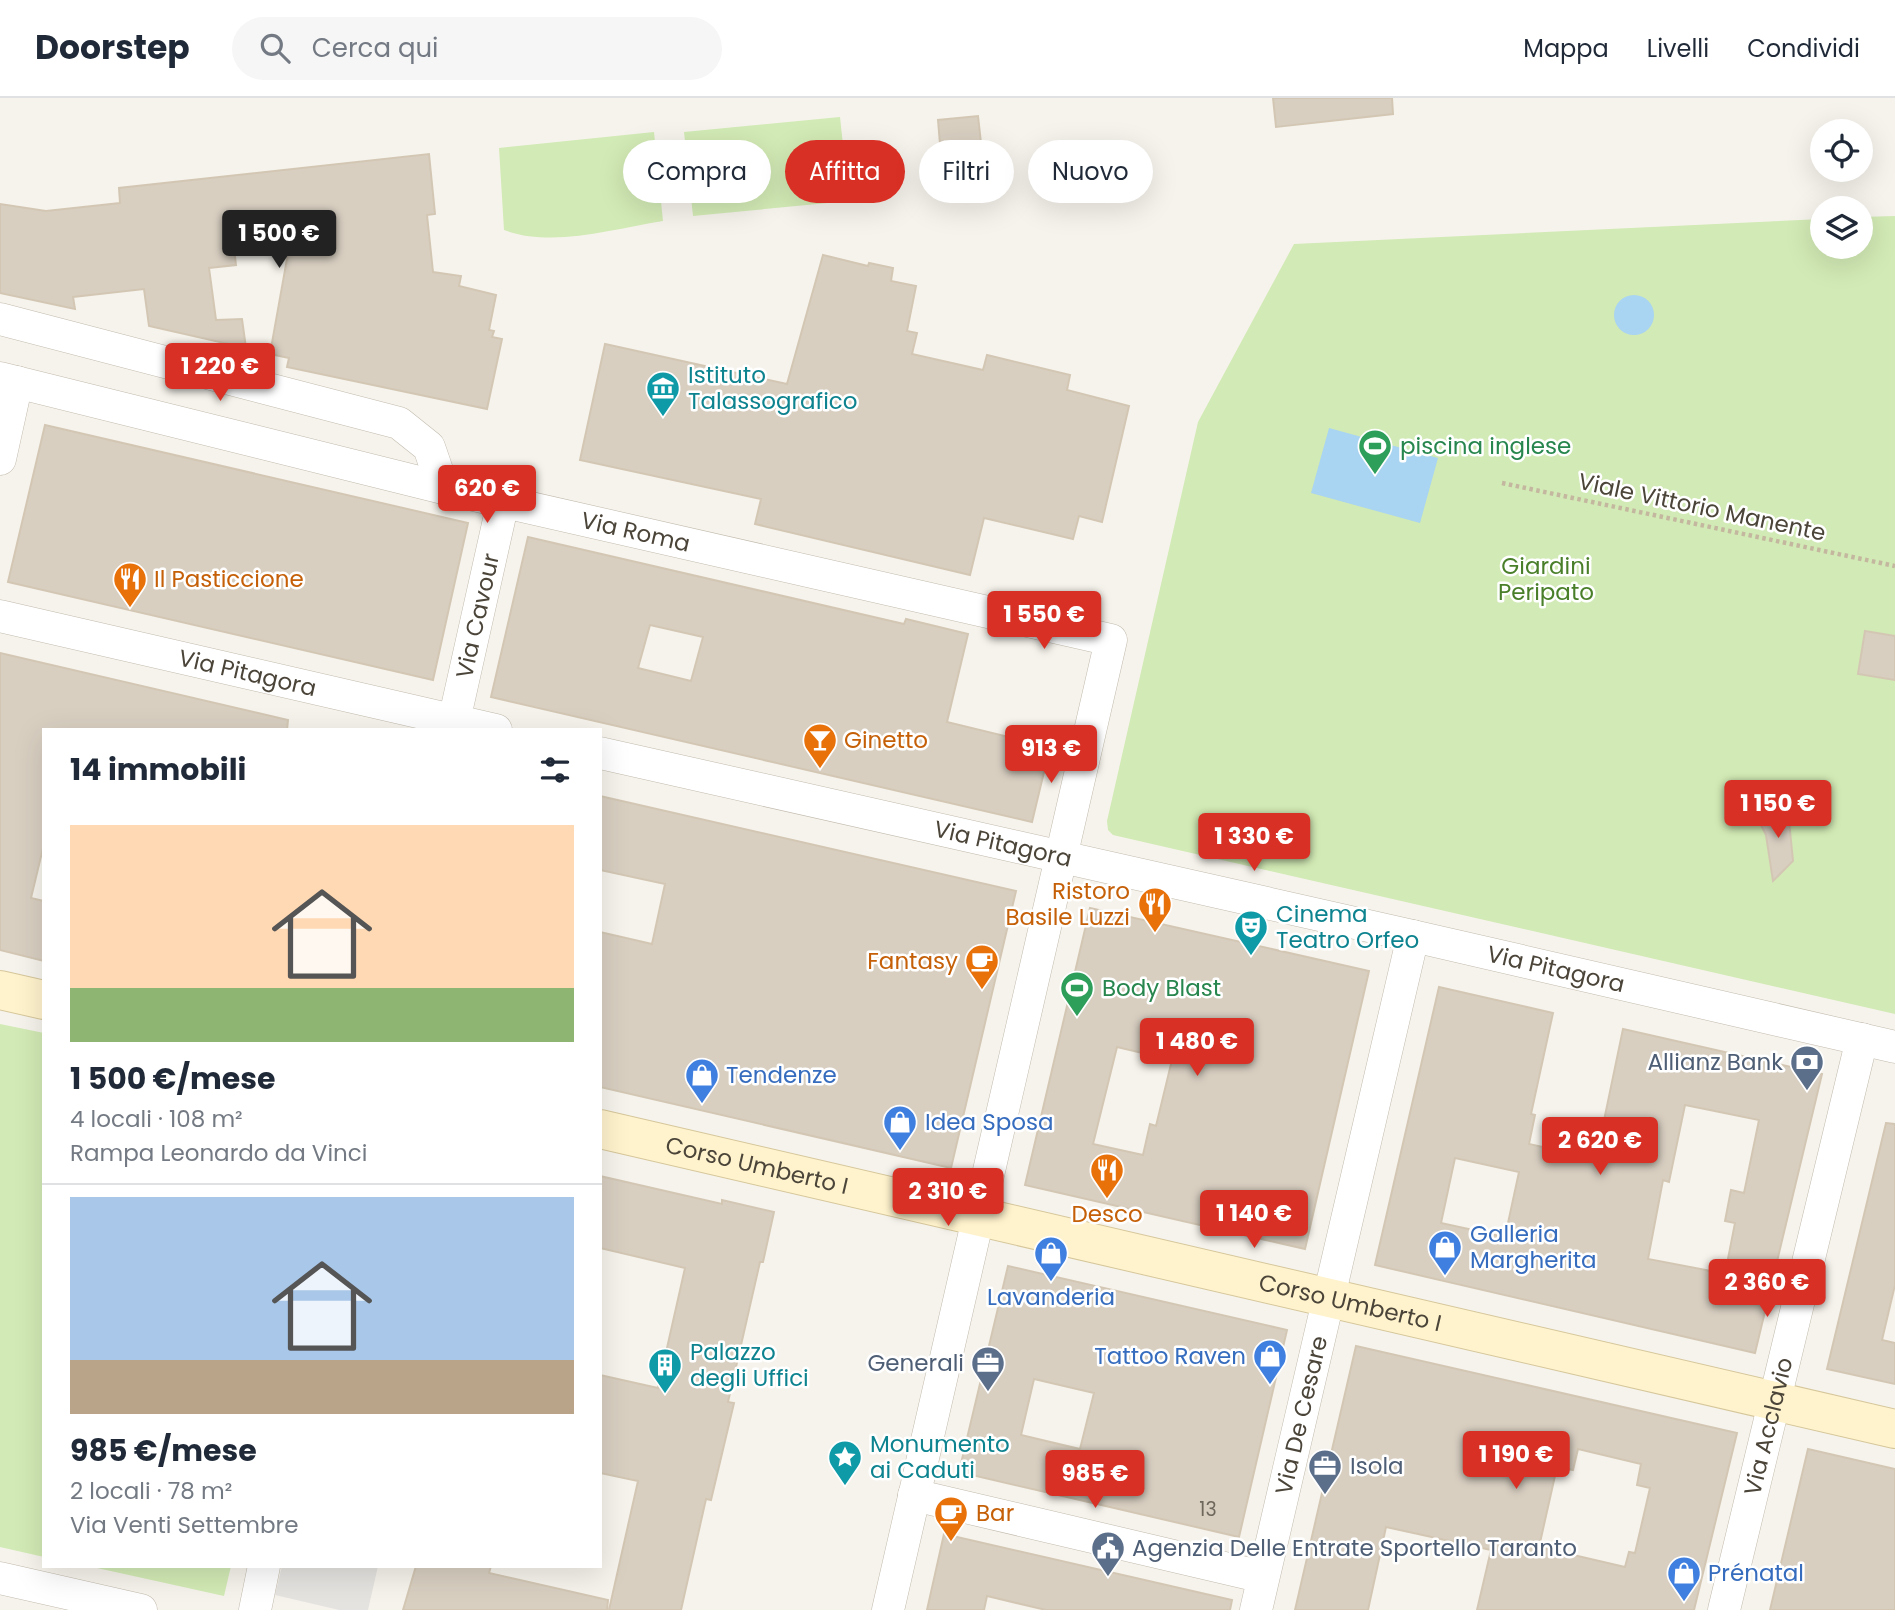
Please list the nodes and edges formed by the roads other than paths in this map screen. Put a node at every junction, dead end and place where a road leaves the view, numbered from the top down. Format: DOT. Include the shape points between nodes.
graph roads {
  1 [pos="0,319"];
  2 [pos="9,380"];
  3 [pos="0,459"];
  4 [pos="443,488"];
  5 [pos="503,502"];
  6 [pos="0,616"];
  7 [pos="453,725"];
  8 [pos="479,728"];
  9 [pos="602,753"];
  10 [pos="1061,857"];
  11 [pos="1413,936"];
  12 [pos="0,990"];
  13 [pos="42,1000"];
  14 [pos="1862,1040"];
  15 [pos="1895,1047"];
  16 [pos="602,1129"];
  17 [pos="978,1217"];
  18 [pos="1328,1298"];
  19 [pos="1774,1401"];
  20 [pos="1895,1429"];
  21 [pos="914,1495"];
  22 [pos="264,1568"];
  23 [pos="1263,1577"];
  24 [pos="0,1578"];
  25 [pos="141,1610"];
  26 [pos="255,1610"];
  27 [pos="888,1610"];
  28 [pos="1255,1610"];
  29 [pos="1724,1610"];
  1 -- 4 [label="street" via="399,423 429,447"];
  2 -- 3 [label="street"];
  2 -- 4 [label="street, Via Roma"];
  4 -- 5 [label="street, Via Roma"];
  5 -- 7 [label="street, Via Cavour"];
  5 -- 10 [label="street, Via Roma" via="1111,639"];
  6 -- 7 [label="street, Via Pitagora"];
  7 -- 8 [label="street, Via Pitagora"];
  9 -- 10 [label="street, Via Pitagora"];
  10 -- 11 [label="street, Via Pitagora"];
  10 -- 17 [label="street"];
  11 -- 14 [label="street, Via Pitagora"];
  11 -- 18 [label="street, Via De Cesare"];
  12 -- 13 [label="main road"];
  14 -- 15 [label="street, Via Pitagora"];
  14 -- 19 [label="street, Via Acclavio"];
  16 -- 17 [label="main road, Corso Umberto I"];
  17 -- 18 [label="main road, Corso Umberto I"];
  17 -- 21 [label="street"];
  18 -- 19 [label="main road, Corso Umberto I"];
  18 -- 23 [label="street, Via De Cesare"];
  19 -- 20 [label="main road, Corso Umberto I"];
  19 -- 29 [label="street, Via Acclavio"];
  21 -- 23 [label="street"];
  21 -- 27 [label="street"];
  22 -- 26 [label="street"];
  23 -- 28 [label="street, Via De Cesare"];
  24 -- 25 [label="street"];
}
